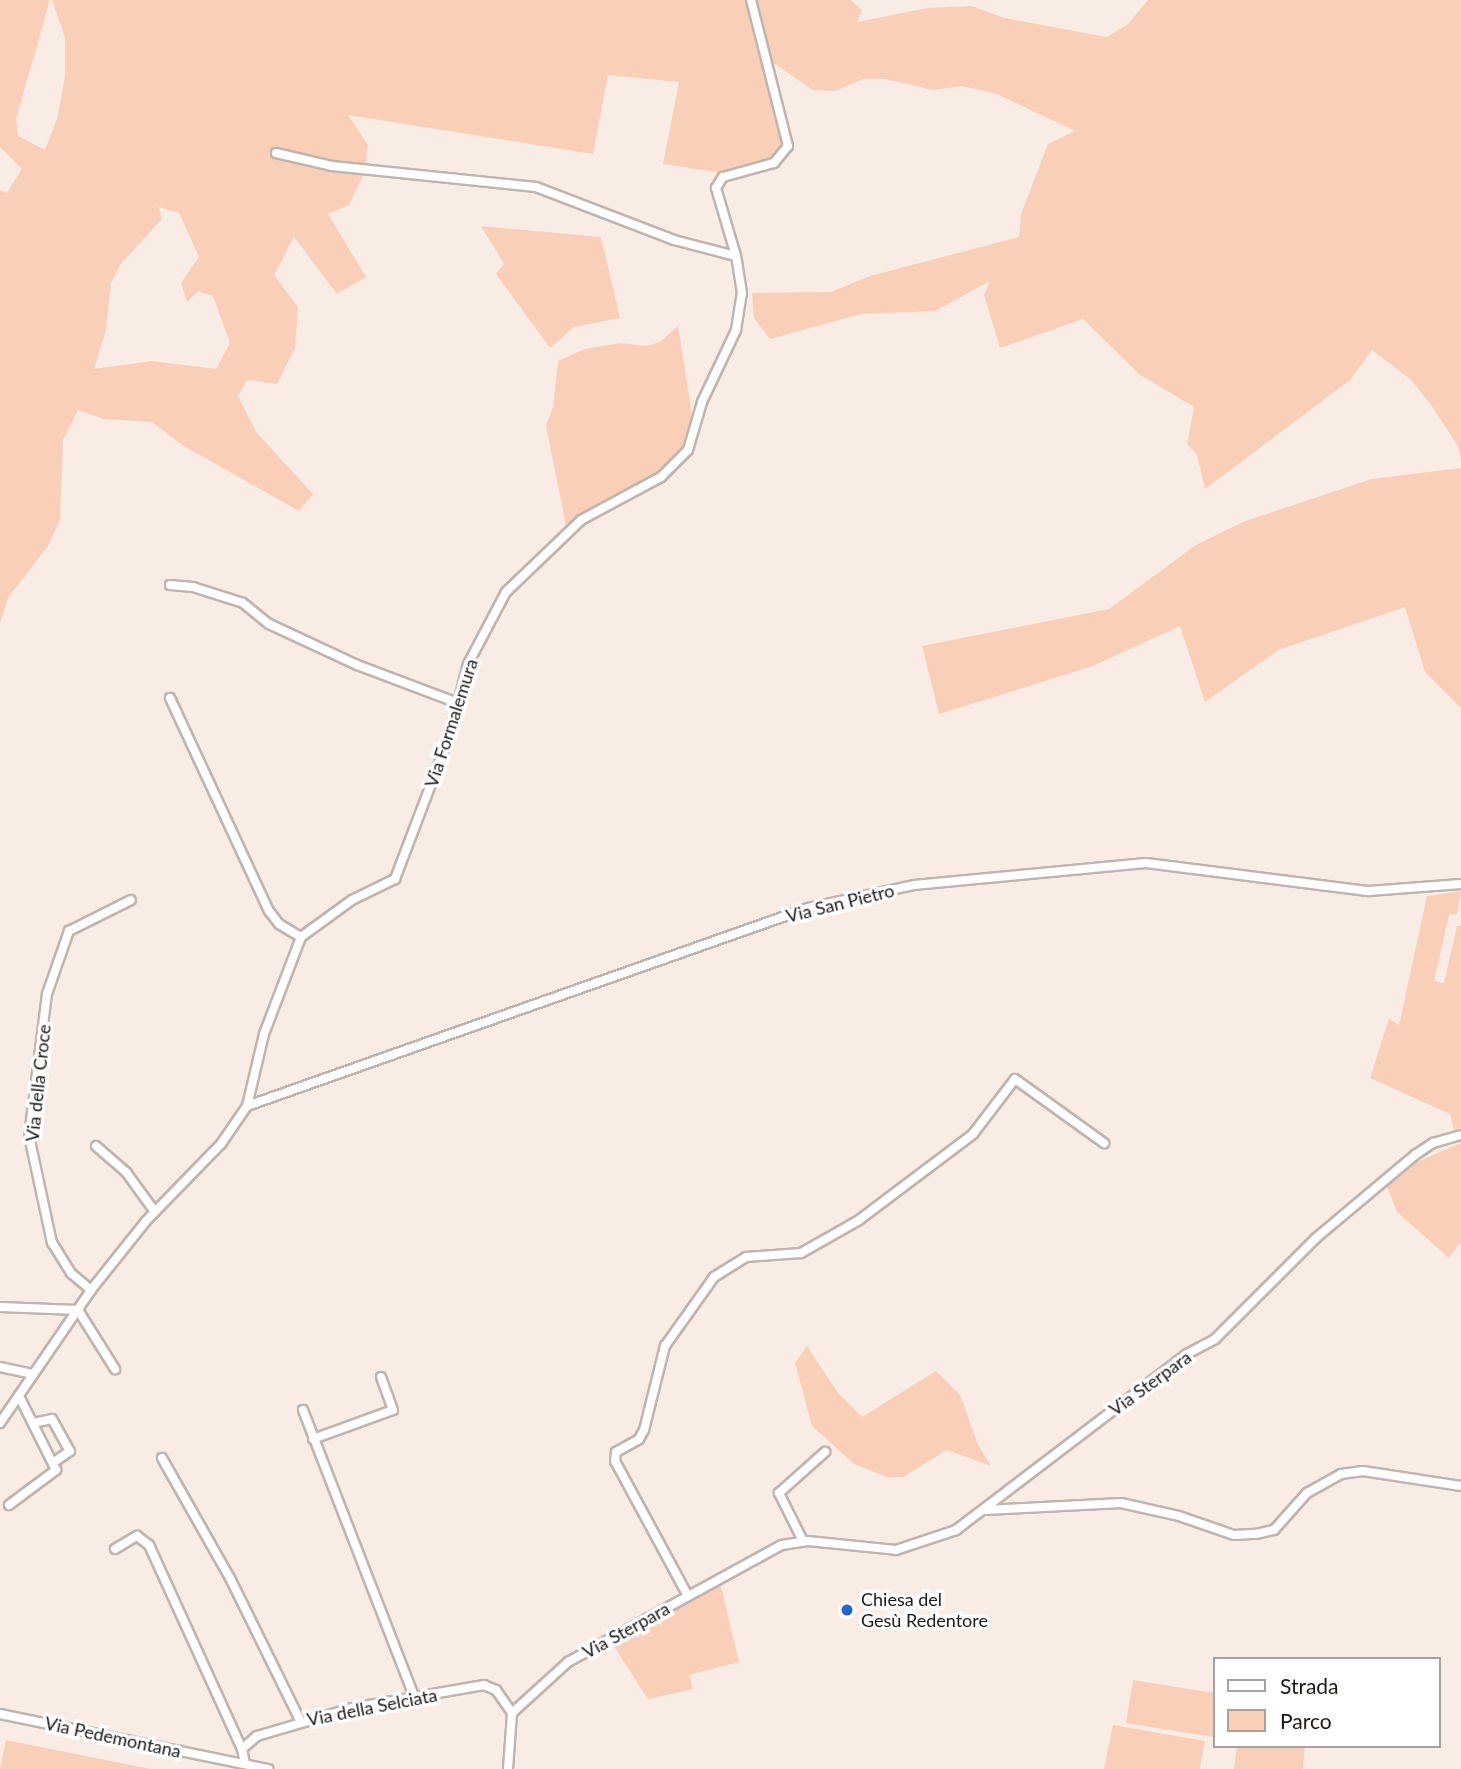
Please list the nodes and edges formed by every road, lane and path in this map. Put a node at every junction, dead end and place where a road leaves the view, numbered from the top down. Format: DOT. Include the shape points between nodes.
graph roads {
  1 [pos="751,0"];
  2 [pos="276,153"];
  3 [pos="736,256"];
  4 [pos="170,586"];
  5 [pos="170,698"];
  6 [pos="458,703"];
  7 [pos="1461,884"];
  8 [pos="131,900"];
  9 [pos="301,937"];
  10 [pos="247,1106"];
  11 [pos="1461,1136"];
  12 [pos="1104,1143"];
  13 [pos="96,1146"];
  14 [pos="155,1212"];
  15 [pos="91,1290"];
  16 [pos="0,1307"];
  17 [pos="78,1310"];
  18 [pos="0,1367"];
  19 [pos="115,1369"];
  20 [pos="33,1374"];
  21 [pos="381,1377"];
  22 [pos="19,1395"];
  23 [pos="303,1410"];
  24 [pos="0,1423"];
  25 [pos="33,1423"];
  26 [pos="313,1439"];
  27 [pos="825,1452"];
  28 [pos="162,1458"];
  29 [pos="54,1462"];
  30 [pos="1461,1486"];
  31 [pos="9,1505"];
  32 [pos="986,1510"];
  33 [pos="803,1541"];
  34 [pos="115,1549"];
  35 [pos="688,1596"];
  36 [pos="414,1696"];
  37 [pos="512,1713"];
  38 [pos="0,1714"];
  39 [pos="300,1720"];
  40 [pos="242,1749"];
  41 [pos="245,1764"];
  42 [pos="268,1769"];
  43 [pos="508,1769"];
  1 -- 3 [label="street, Via Formalemura" via="788,146 774,163 730,174 719,182 714,193"];
  2 -- 3 [label="street" via="332,166 536,187 674,240"];
  3 -- 6 [label="street, Via Formalemura" via="742,293 736,330 702,401 688,450 662,477 581,520 530,565 488,621 468,664"];
  4 -- 6 [label="street" via="193,587 243,603 258,617 294,636"];
  5 -- 9 [label="street" via="269,911 279,924"];
  6 -- 9 [label="street, Via Formalemura" via="394,879 352,900"];
  7 -- 10 [label="street, Via San Pietro" via="1370,891 1146,863 914,884 808,908"];
  8 -- 15 [label="street, Via della Croce" via="69,931 47,994 29,1136 52,1243 71,1273"];
  9 -- 10 [label="street" via="264,1034"];
  10 -- 14 [label="street" via="221,1144"];
  11 -- 32 [label="street, Via Sterpara" via="1433,1143 1415,1155 1316,1238 1215,1339 1178,1361"];
  12 -- 35 [label="street" via="1015,1079 973,1134 859,1220 802,1253 746,1257 714,1277 665,1346 645,1430 639,1439 616,1452 615,1461"];
  13 -- 14 [label="street" via="126,1172"];
  14 -- 15 [label="street"];
  15 -- 17 [label="street"];
  16 -- 17 [label="street"];
  17 -- 19 [label="street"];
  17 -- 20 [label="street"];
  18 -- 20 [label="street"];
  20 -- 22 [label="street"];
  21 -- 26 [label="street" via="393,1410"];
  22 -- 24 [label="street"];
  22 -- 25 [label="street"];
  23 -- 26 [label="street"];
  25 -- 29 [label="street"];
  25 -- 29 [label="street" via="52,1419 70,1451"];
  26 -- 36 [label="street"];
  27 -- 33 [label="street" via="779,1493"];
  28 -- 39 [label="street" via="230,1578"];
  29 -- 31 [label="street" via="56,1470"];
  30 -- 32 [label="street" via="1363,1471 1341,1474 1307,1493 1274,1530 1256,1534 1234,1535 1121,1503"];
  32 -- 33 [label="street, Via Sterpara" via="947,1535 904,1549"];
  33 -- 35 [label="street, Via Sterpara" via="764,1553"];
  34 -- 40 [label="street" via="137,1536 149,1545"];
  35 -- 37 [label="street, Via Sterpara" via="562,1666"];
  36 -- 37 [label="street, Via della Selciata" via="488,1686"];
  36 -- 39 [label="street, Via della Selciata"];
  37 -- 43 [label="street"];
  38 -- 41 [label="street, Via Pedemontana"];
  39 -- 40 [label="street, Via della Selciata" via="257,1736"];
  40 -- 41 [label="street"];
  41 -- 42 [label="street, Via Pedemontana"];
}
